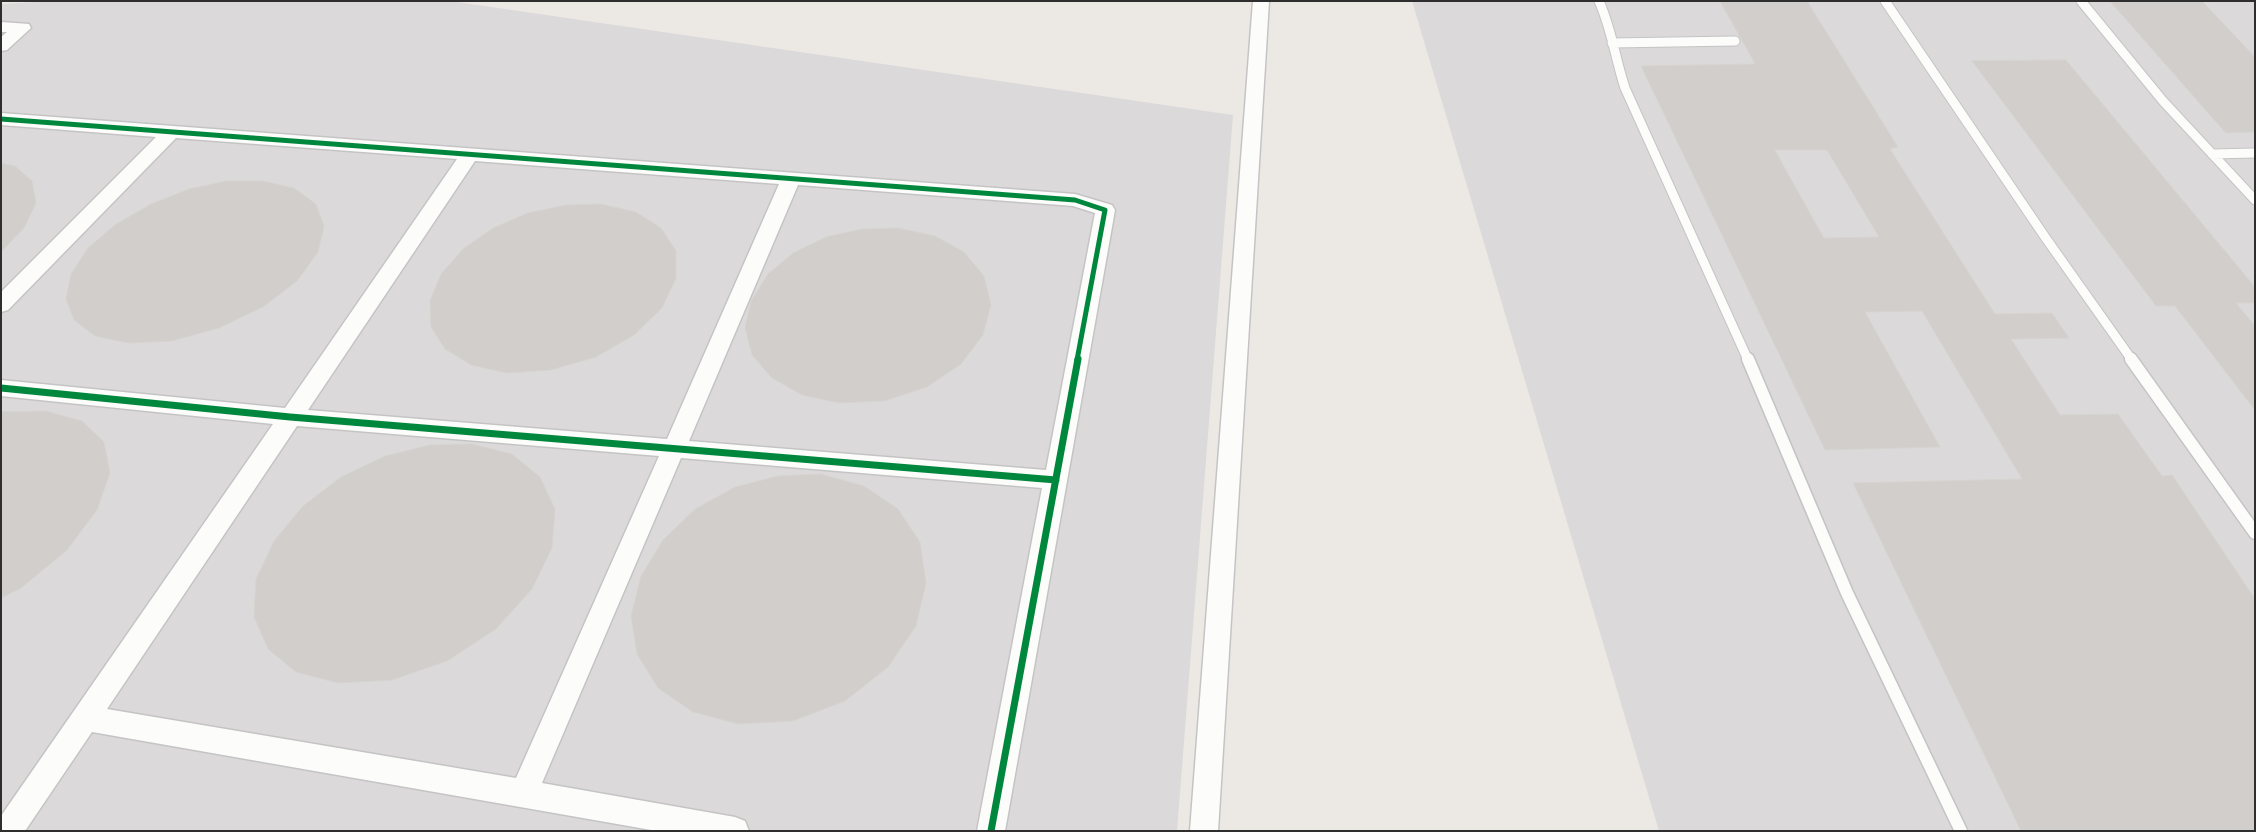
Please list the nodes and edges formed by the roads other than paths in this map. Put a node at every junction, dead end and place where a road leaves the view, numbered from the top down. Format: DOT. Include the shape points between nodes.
graph roads {
  1 [pos="1261,1"];
  2 [pos="1599,1"];
  3 [pos="1885,1"];
  4 [pos="2081,1"];
  5 [pos="1,27"];
  6 [pos="1735,41"];
  7 [pos="1612,42"];
  8 [pos="1,46"];
  9 [pos="1,119"];
  10 [pos="171,132"];
  11 [pos="2255,153"];
  12 [pos="470,154"];
  13 [pos="2212,154"];
  14 [pos="791,178"];
  15 [pos="2255,200"];
  16 [pos="1,305"];
  17 [pos="1,388"];
  18 [pos="290,417"];
  19 [pos="674,449"];
  20 [pos="1056,480"];
  21 [pos="2255,532"];
  22 [pos="84,718"];
  23 [pos="524,793"];
  24 [pos="8,831"];
  25 [pos="735,831"];
  26 [pos="991,831"];
  27 [pos="1204,831"];
  28 [pos="1962,831"];
  1 -- 27 [label="street"];
  2 -- 7 [label="lane" via="1610,25"];
  3 -- 21 [label="lane" via="2045,237"];
  4 -- 13 [label="lane" via="2163,101"];
  5 -- 8 [label="street" via="23,28"];
  6 -- 7 [label="lane"];
  7 -- 28 [label="lane" via="1625,88 1724,303 1847,593"];
  9 -- 10 [label="street"];
  10 -- 12 [label="street"];
  10 -- 16 [label="street"];
  11 -- 13 [label="lane"];
  12 -- 14 [label="street"];
  12 -- 18 [label="street"];
  13 -- 15 [label="lane"];
  14 -- 19 [label="street"];
  14 -- 20 [label="street" via="1075,200 1105,210"];
  17 -- 18 [label="street"];
  18 -- 19 [label="street"];
  18 -- 22 [label="street"];
  19 -- 20 [label="street"];
  19 -- 23 [label="street"];
  20 -- 26 [label="street"];
  22 -- 23 [label="street"];
  22 -- 24 [label="street"];
  23 -- 25 [label="street"];
}
